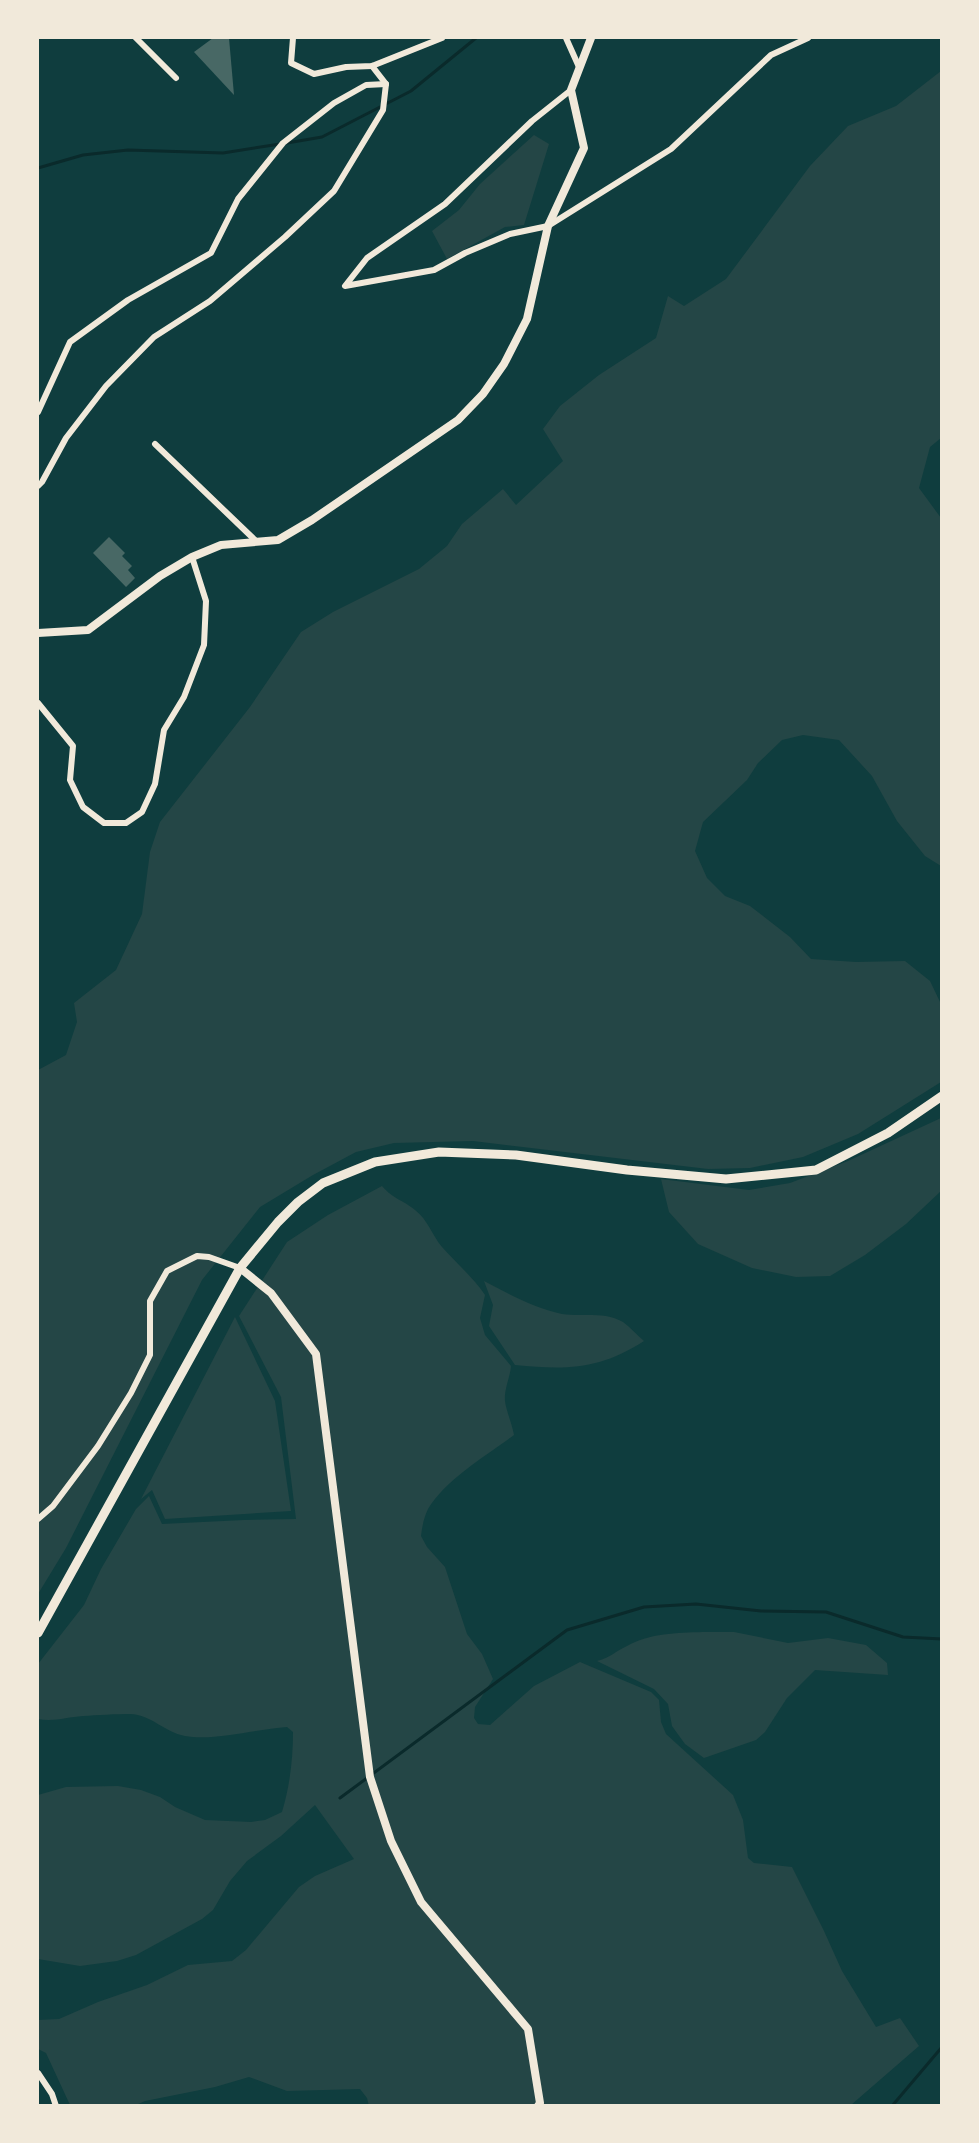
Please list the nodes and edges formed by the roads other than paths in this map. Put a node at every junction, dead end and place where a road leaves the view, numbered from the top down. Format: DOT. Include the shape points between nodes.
graph roads {
  1 [pos="136,38"];
  2 [pos="293,38"];
  3 [pos="442,38"];
  4 [pos="566,38"];
  5 [pos="591,38"];
  6 [pos="808,38"];
  7 [pos="372,66"];
  8 [pos="579,67"];
  9 [pos="176,78"];
  10 [pos="386,84"];
  11 [pos="571,90"];
  12 [pos="548,226"];
  13 [pos="38,412"];
  14 [pos="155,444"];
  15 [pos="38,486"];
  16 [pos="256,541"];
  17 [pos="192,557"];
  18 [pos="38,633"];
  19 [pos="38,703"];
  20 [pos="942,1096"];
  21 [pos="240,1268"];
  22 [pos="38,1519"];
  23 [pos="38,1633"];
  24 [pos="38,2073"];
  25 [pos="56,2106"];
  26 [pos="538,2106"];
  1 -- 9 [label="street"];
  2 -- 7 [label="street" via="291,63 314,74"];
  3 -- 7 [label="street"];
  4 -- 8 [label="street"];
  5 -- 8 [label="street"];
  6 -- 12 [label="street" via="771,55 671,149"];
  7 -- 10 [label="street"];
  8 -- 11 [label="street"];
  10 -- 13 [label="street" via="366,85 334,103 284,143 238,199 211,253 128,300 70,342"];
  10 -- 15 [label="street" via="383,110 334,191 210,301 154,338 106,386 66,438"];
  11 -- 12 [label="street" via="584,148"];
  11 -- 12 [label="street" via="532,121 445,204 367,258 345,286 434,270 510,234"];
  12 -- 16 [label="street" via="527,318 504,364 483,394 458,420 312,520 278,540"];
  14 -- 16 [label="street"];
  16 -- 17 [label="street" via="221,546"];
  17 -- 18 [label="street" via="88,630"];
  17 -- 19 [label="street" via="206,601 204,645 184,697 164,730 155,784 142,812 126,823 104,823 83,807 70,780 73,746"];
  20 -- 21 [label="main road" via="888,1133 816,1170 726,1179 516,1155 439,1152 375,1162 323,1183 298,1202"];
  21 -- 22 [label="street" via="197,1256 167,1271 150,1301 150,1355 131,1393 92,1455 53,1506"];
  21 -- 23 [label="main road"];
  21 -- 26 [label="main road" via="271,1293 316,1354 370,1777 391,1841 422,1902 528,2029"];
  24 -- 25 [label="street"];
}
